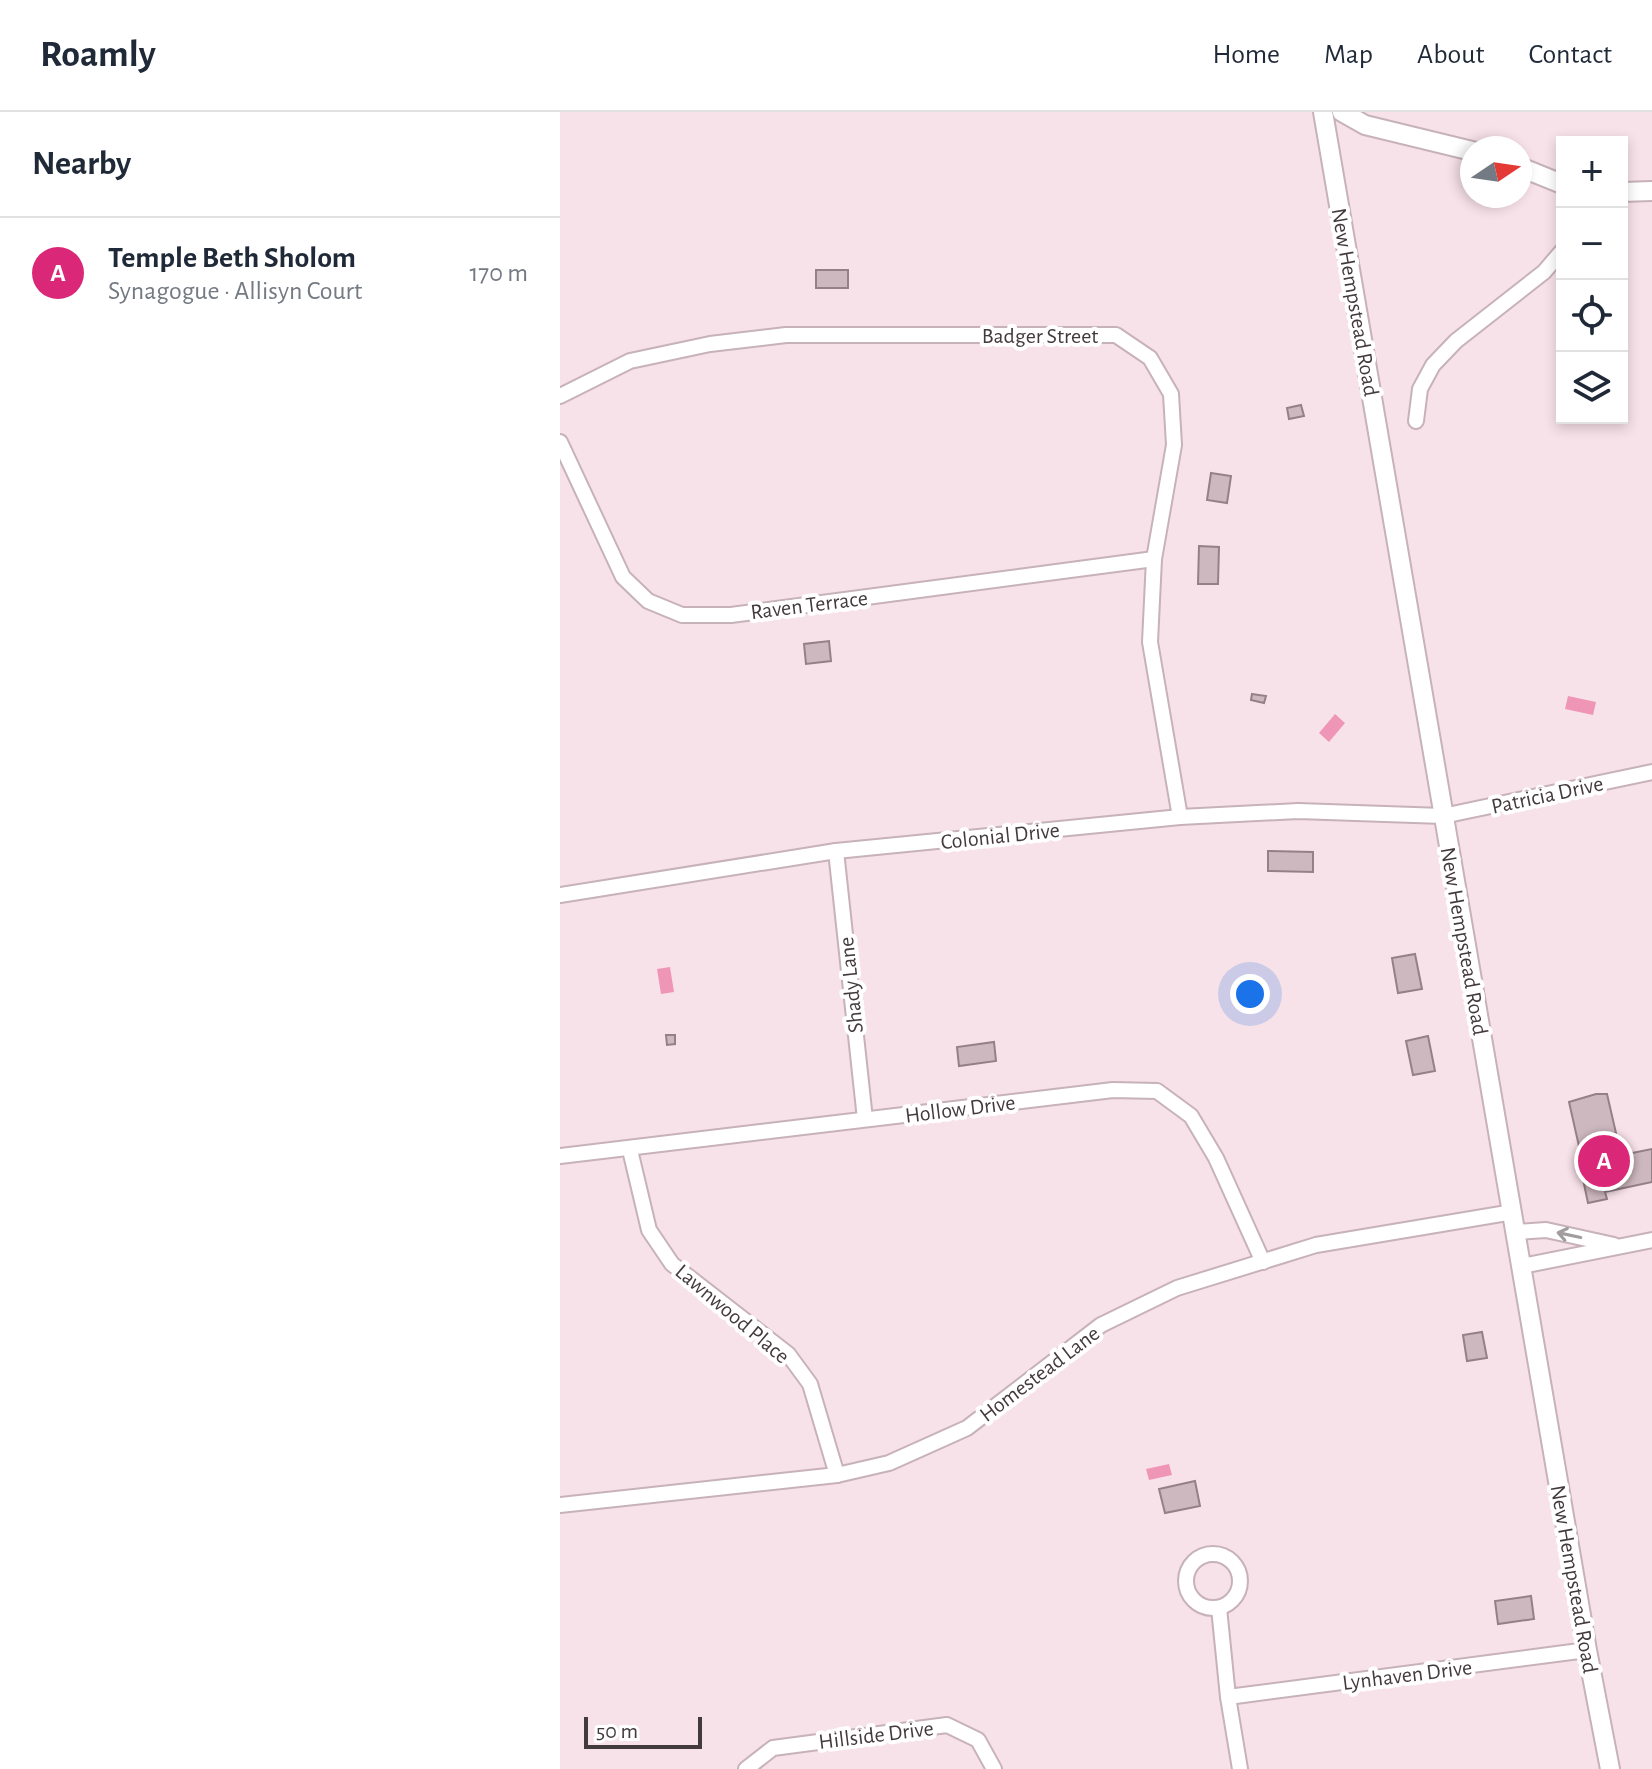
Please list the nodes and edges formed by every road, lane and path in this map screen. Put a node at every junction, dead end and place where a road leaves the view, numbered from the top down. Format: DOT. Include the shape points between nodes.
graph roads {
  1 [pos="1323,112"];
  2 [pos="1342,112"];
  3 [pos="1460,148"];
  4 [pos="1532,172"];
  5 [pos="1556,182"];
  6 [pos="1652,191"];
  7 [pos="1628,192"];
  8 [pos="1556,258"];
  9 [pos="560,396"];
  10 [pos="1416,421"];
  11 [pos="560,442"];
  12 [pos="1154,559"];
  13 [pos="1652,772"];
  14 [pos="1443,816"];
  15 [pos="1180,817"];
  16 [pos="836,851"];
  17 [pos="560,895"];
  18 [pos="865,1119"];
  19 [pos="630,1150"];
  20 [pos="560,1156"];
  21 [pos="1513,1212"];
  22 [pos="1515,1232"];
  23 [pos="1652,1240"];
  24 [pos="1622,1247"];
  25 [pos="1263,1262"];
  26 [pos="1522,1266"];
  27 [pos="837,1475"];
  28 [pos="560,1505"];
  29 [pos="1219,1608"];
  30 [pos="1587,1650"];
  31 [pos="1228,1697"];
  32 [pos="746,1769"];
  33 [pos="994,1769"];
  34 [pos="1240,1769"];
  35 [pos="1610,1769"];
  1 -- 14 [label="street, New Hempstead Road"];
  2 -- 3 [label="street" via="1365,125"];
  4 -- 5 [label="street"];
  6 -- 7 [label="street"];
  8 -- 10 [label="street" via="1433,365 1420,389"];
  9 -- 12 [label="street, Badger Street" via="630,361 786,335 1116,335 1150,358 1171,394 1174,445"];
  11 -- 12 [label="street, Raven Terrace" via="623,577 648,601 682,615 731,615"];
  12 -- 15 [label="street, Badger Street" via="1150,642"];
  13 -- 14 [label="street, Patricia Drive"];
  14 -- 15 [label="street, Colonial Drive" via="1298,811"];
  14 -- 21 [label="street, New Hempstead Road"];
  15 -- 16 [label="street, Colonial Drive"];
  16 -- 17 [label="street, Colonial Drive"];
  16 -- 18 [label="street, Shady Lane"];
  18 -- 19 [label="street, Hollow Drive"];
  18 -- 25 [label="street, Hollow Drive" via="1113,1090 1157,1091 1191,1116"];
  19 -- 20 [label="street, Hollow Drive"];
  19 -- 27 [label="street, Lawnwood Place" via="649,1230 672,1264 788,1354 810,1384"];
  21 -- 22 [label="street, New Hempstead Road"];
  21 -- 25 [label="street, Homestead Lane" via="1316,1245"];
  24 -- 22 [label="street, one-way" via="1546,1230"];
  22 -- 26 [label="street, New Hempstead Road"];
  23 -- 24 [label="street"];
  24 -- 26 [label="street"];
  25 -- 27 [label="street, Homestead Lane" via="1177,1288 1101,1325 967,1428 889,1463"];
  26 -- 30 [label="street, New Hempstead Road"];
  27 -- 28 [label="street, Homestead Lane"];
  29 -- 31 [label="street"];
  30 -- 31 [label="street, Lynhaven Drive"];
  30 -- 35 [label="street, New Hempstead Road"];
  31 -- 34 [label="street"];
  32 -- 33 [label="street, Hillside Drive" via="773,1748 947,1725 978,1740"];
}
